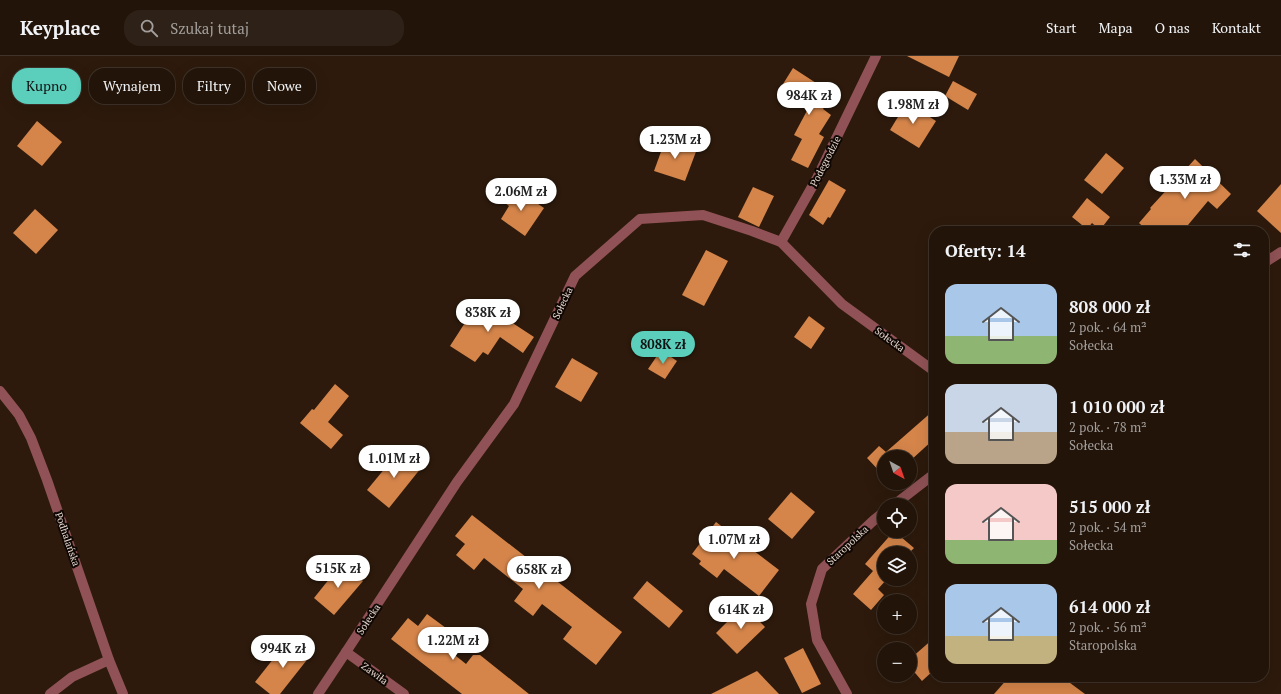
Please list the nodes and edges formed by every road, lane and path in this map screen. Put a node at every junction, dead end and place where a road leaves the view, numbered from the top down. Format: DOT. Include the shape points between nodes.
graph roads {
  1 [pos="876,56"];
  2 [pos="781,242"];
  3 [pos="1281,252"];
  4 [pos="1269,260"];
  5 [pos="929,367"];
  6 [pos="0,391"];
  7 [pos="929,478"];
  8 [pos="903,498"];
  9 [pos="877,518"];
  10 [pos="346,652"];
  11 [pos="109,660"];
  12 [pos="50,694"];
  13 [pos="123,694"];
  14 [pos="318,694"];
  15 [pos="404,694"];
  16 [pos="847,694"];
  1 -- 2 [label="street, Podegrodzie" via="817,178"];
  2 -- 5 [label="street, Sołecka" via="842,304"];
  2 -- 10 [label="street, Sołecka" via="703,216 640,220 575,276 514,404 457,482"];
  3 -- 4 [label="street"];
  6 -- 11 [label="street, Podhalańska" via="19,415 32,438"];
  7 -- 8 [label="street"];
  9 -- 16 [label="street, Staropolska" via="822,569 811,604 817,640"];
  10 -- 14 [label="street, Sołecka"];
  10 -- 15 [label="street, Zawiła"];
  11 -- 12 [label="street" via="72,677"];
  11 -- 13 [label="street, Podhalańska"];
}
